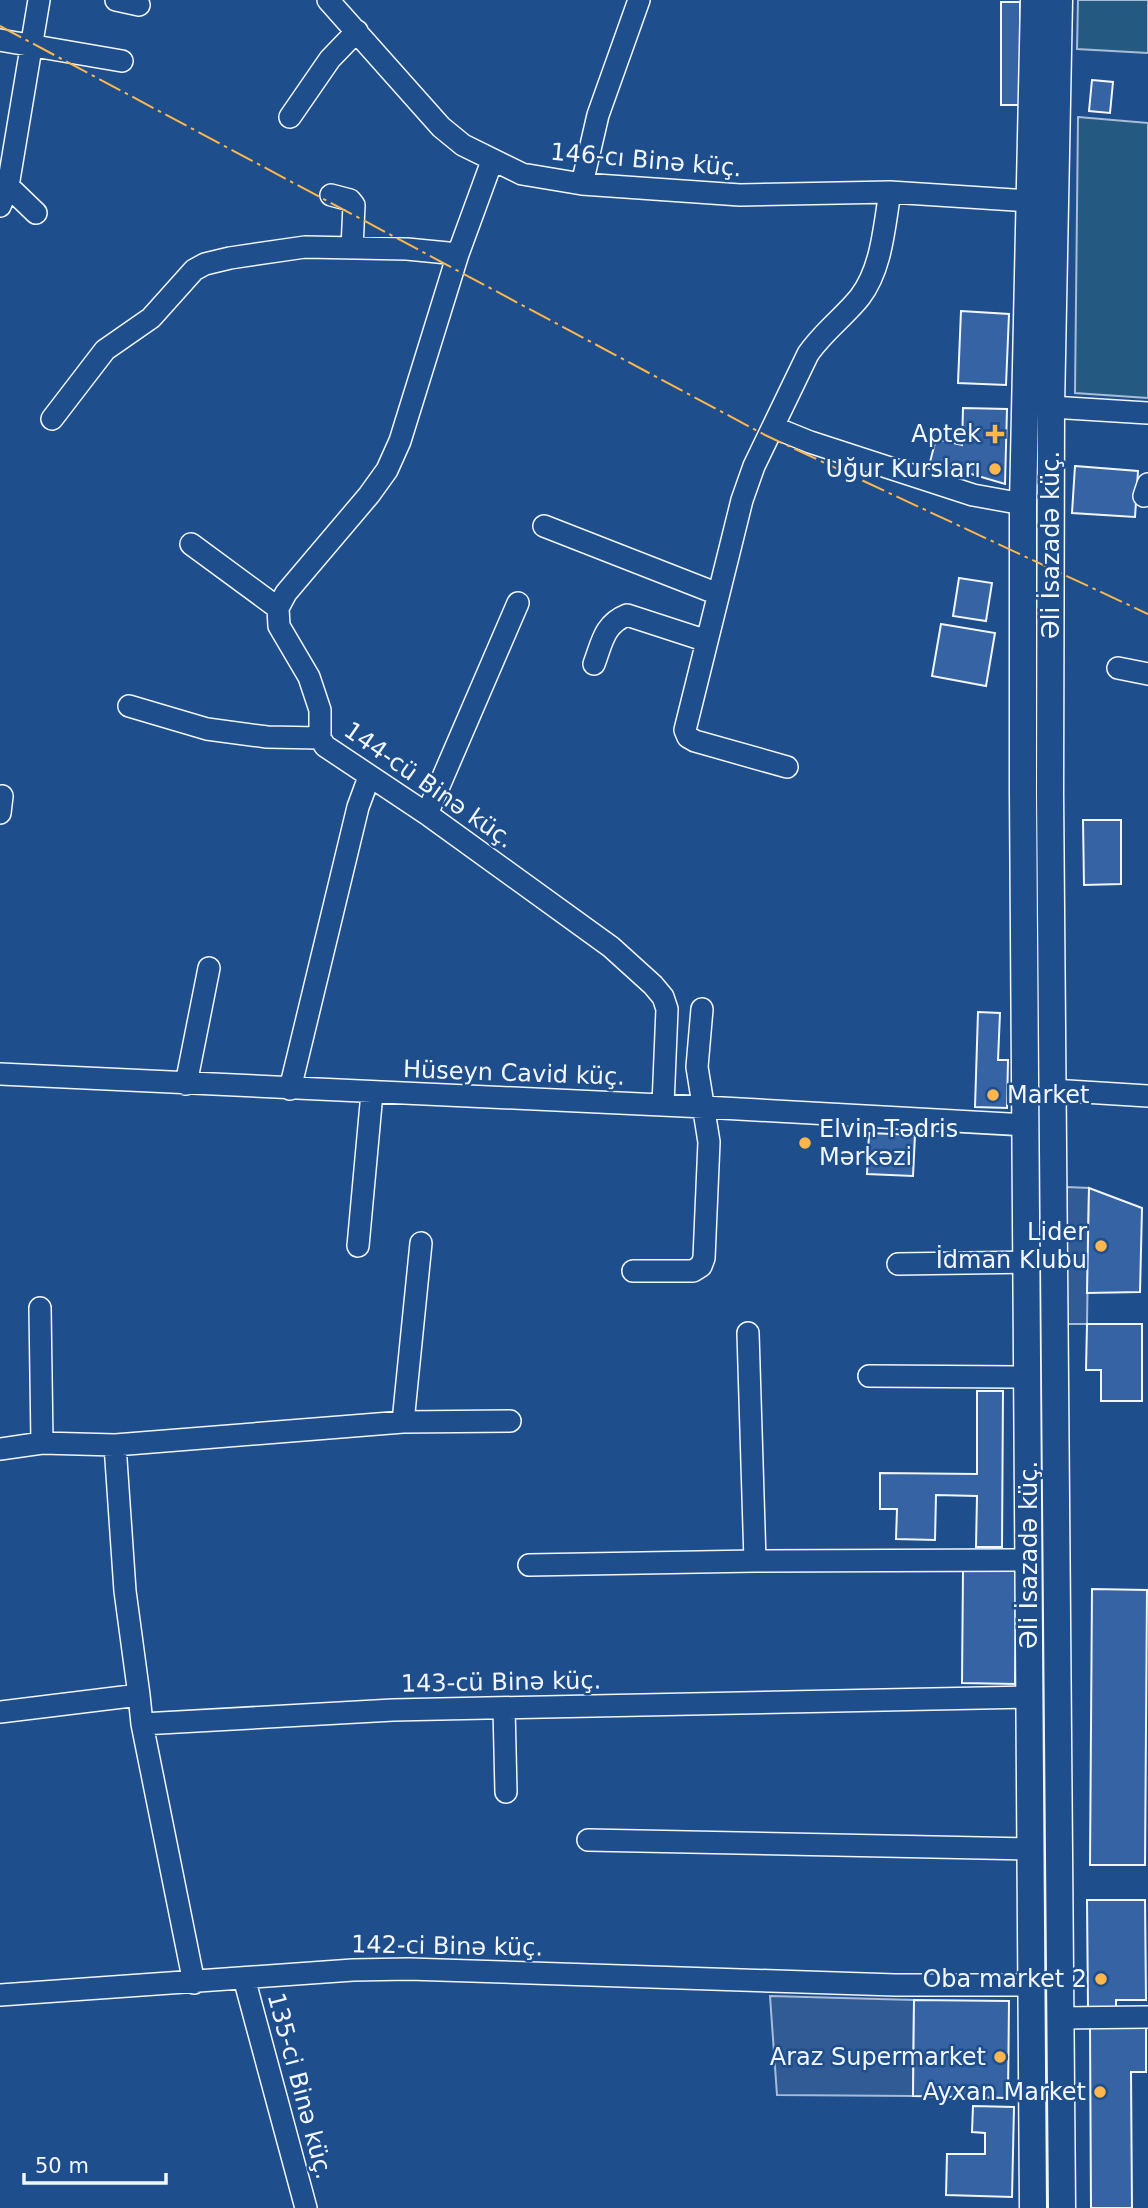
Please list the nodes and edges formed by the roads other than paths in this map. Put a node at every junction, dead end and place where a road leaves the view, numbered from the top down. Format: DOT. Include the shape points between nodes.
graph roads {
  1 [pos="39,0"];
  2 [pos="116,0"];
  3 [pos="328,0"];
  4 [pos="1034,0"];
  5 [pos="1059,0"];
  6 [pos="633,2"];
  7 [pos="139,5"];
  8 [pos="357,31"];
  9 [pos="0,40"];
  10 [pos="32,44"];
  11 [pos="122,61"];
  12 [pos="290,117"];
  13 [pos="7,155"];
  14 [pos="492,161"];
  15 [pos="582,184"];
  16 [pos="890,192"];
  17 [pos="331,195"];
  18 [pos="4,196"];
  19 [pos="1030,201"];
  20 [pos="36,213"];
  21 [pos="352,248"];
  22 [pos="458,254"];
  23 [pos="1025,406"];
  24 [pos="1051,407"];
  25 [pos="1148,413"];
  26 [pos="52,419"];
  27 [pos="772,427"];
  28 [pos="1023,504"];
  29 [pos="544,526"];
  30 [pos="191,544"];
  31 [pos="718,594"];
  32 [pos="518,603"];
  33 [pos="278,608"];
  34 [pos="706,641"];
  35 [pos="594,664"];
  36 [pos="1118,668"];
  37 [pos="1148,674"];
  38 [pos="129,706"];
  39 [pos="320,738"];
  40 [pos="787,768"];
  41 [pos="369,777"];
  42 [pos="427,814"];
  43 [pos="209,968"];
  44 [pos="702,1009"];
  45 [pos="0,1074"];
  46 [pos="186,1084"];
  47 [pos="290,1089"];
  48 [pos="1025,1089"];
  49 [pos="1052,1090"];
  50 [pos="372,1093"];
  51 [pos="1148,1096"];
  52 [pos="663,1105"];
  53 [pos="704,1107"];
  54 [pos="1025,1125"];
  55 [pos="1052,1126"];
  56 [pos="421,1243"];
  57 [pos="358,1246"];
  58 [pos="1028,1262"];
  59 [pos="898,1264"];
  60 [pos="633,1270"];
  61 [pos="40,1308"];
  62 [pos="748,1333"];
  63 [pos="869,1376"];
  64 [pos="1027,1377"];
  65 [pos="510,1421"];
  66 [pos="403,1422"];
  67 [pos="42,1443"];
  68 [pos="115,1446"];
  69 [pos="0,1448"];
  70 [pos="1029,1560"];
  71 [pos="755,1561"];
  72 [pos="529,1565"];
  73 [pos="139,1695"];
  74 [pos="1030,1697"];
  75 [pos="504,1708"];
  76 [pos="0,1712"];
  77 [pos="142,1724"];
  78 [pos="506,1791"];
  79 [pos="589,1840"];
  80 [pos="1031,1849"];
  81 [pos="244,1978"];
  82 [pos="194,1983"];
  83 [pos="1032,1985"];
  84 [pos="1059,1985"];
  85 [pos="0,1995"];
  86 [pos="1033,2017"];
  87 [pos="1148,2017"];
  88 [pos="1059,2018"];
  89 [pos="306,2208"];
  90 [pos="1033,2208"];
  91 [pos="1062,2208"];
  1 -- 10 [label="street"];
  2 -- 7 [label="street"];
  3 -- 8 [label="street, 146-cı Binə küç."];
  4 -- 19 [label="main road, Əli İsazadə küç."];
  5 -- 24 [label="main road, Əli İsazadə küç."];
  6 -- 15 [label="street" via="597,115"];
  8 -- 12 [label="street" via="330,59"];
  8 -- 14 [label="street, 146-cı Binə küç." via="441,127"];
  9 -- 10 [label="street"];
  10 -- 11 [label="street"];
  10 -- 13 [label="street"];
  13 -- 18 [label="street"];
  14 -- 15 [label="street, 146-cı Binə küç." via="522,174"];
  14 -- 22 [label="street"];
  15 -- 16 [label="street, 146-cı Binə küç." via="740,195"];
  16 -- 19 [label="street, 146-cı Binə küç."];
  16 -- 27 [label="street" via="872,278 860,297 818,339"];
  17 -- 21 [label="street" via="354,205"];
  18 -- 20 [label="street"];
  19 -- 23 [label="main road, Əli İsazadə küç."];
  21 -- 22 [label="street"];
  21 -- 26 [label="street" via="305,247 230,258 194,270 150,317 105,350"];
  22 -- 33 [label="street" via="387,470"];
  23 -- 24 [label="main road"];
  23 -- 28 [label="main road, Əli İsazadə küç."];
  24 -- 25 [label="street"];
  24 -- 49 [label="main road, Əli İsazadə küç."];
  27 -- 28 [label="street" via="973,495"];
  27 -- 31 [label="street" via="742,500"];
  28 -- 48 [label="main road, Əli İsazadə küç."];
  29 -- 31 [label="street"];
  30 -- 33 [label="street"];
  31 -- 34 [label="street"];
  32 -- 42 [label="street"];
  33 -- 39 [label="street, 144-cü Binə küç." via="279,626 317,698"];
  34 -- 35 [label="street" via="627,615 607,627"];
  34 -- 40 [label="street" via="685,730 688,737"];
  36 -- 37 [label="street"];
  38 -- 39 [label="street" via="207,729"];
  39 -- 41 [label="street, 144-cü Binə küç." via="325,747"];
  41 -- 42 [label="street, 144-cü Binə küç."];
  41 -- 47 [label="street"];
  42 -- 52 [label="street, 144-cü Binə küç." via="611,947 663,997 667,1009"];
  43 -- 46 [label="street"];
  44 -- 53 [label="street" via="697,1067"];
  45 -- 46 [label="street, Hüseyn Cavid küç."];
  46 -- 47 [label="street, Hüseyn Cavid küç."];
  47 -- 50 [label="street, Hüseyn Cavid küç."];
  48 -- 49 [label="main road"];
  48 -- 54 [label="main road, Əli İsazadə küç."];
  49 -- 51 [label="street"];
  49 -- 55 [label="main road, Əli İsazadə küç."];
  50 -- 52 [label="street, Hüseyn Cavid küç."];
  50 -- 57 [label="street"];
  52 -- 53 [label="street, Hüseyn Cavid küç."];
  53 -- 54 [label="street, Hüseyn Cavid küç."];
  53 -- 60 [label="street" via="709,1142 705,1258 693,1271"];
  54 -- 55 [label="main road"];
  54 -- 58 [label="main road, Əli İsazadə küç."];
  55 -- 84 [label="main road, Əli İsazadə küç."];
  56 -- 66 [label="street"];
  58 -- 59 [label="street"];
  58 -- 64 [label="main road, Əli İsazadə küç."];
  61 -- 67 [label="street"];
  62 -- 71 [label="street"];
  63 -- 64 [label="street"];
  64 -- 70 [label="main road, Əli İsazadə küç."];
  65 -- 66 [label="street"];
  66 -- 68 [label="street"];
  67 -- 68 [label="street"];
  67 -- 69 [label="street"];
  68 -- 73 [label="street" via="125,1591"];
  70 -- 71 [label="street"];
  70 -- 74 [label="main road, Əli İsazadə küç."];
  71 -- 72 [label="street"];
  73 -- 76 [label="street"];
  73 -- 77 [label="street"];
  74 -- 75 [label="street, 143-cü Binə küç."];
  74 -- 80 [label="main road, Əli İsazadə küç."];
  75 -- 77 [label="street, 143-cü Binə küç."];
  75 -- 78 [label="street"];
  77 -- 82 [label="street"];
  79 -- 80 [label="street"];
  80 -- 83 [label="main road, Əli İsazadə küç."];
  81 -- 82 [label="street, 142-ci Binə küç."];
  81 -- 83 [label="street, 142-ci Binə küç." via="409,1969 895,1985"];
  81 -- 89 [label="street, 135-ci Binə küç."];
  82 -- 85 [label="street, 142-ci Binə küç."];
  83 -- 84 [label="main road"];
  83 -- 86 [label="main road, Əli İsazadə küç."];
  84 -- 88 [label="main road, Əli İsazadə küç."];
  86 -- 88 [label="main road"];
  86 -- 90 [label="main road"];
  87 -- 88 [label="street"];
  88 -- 91 [label="main road"];
}
